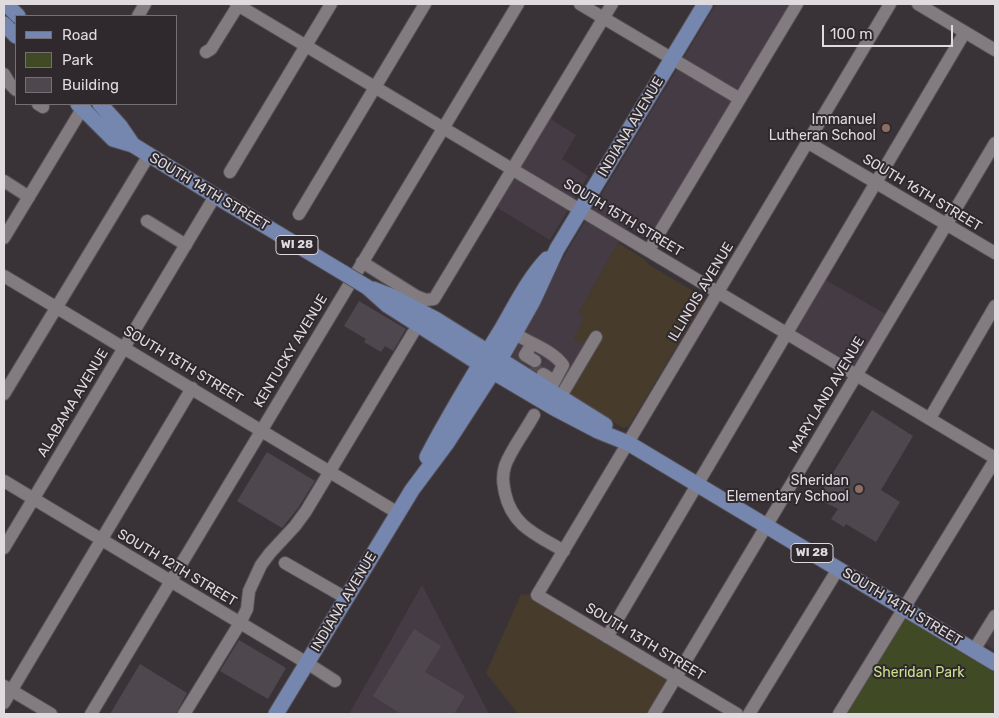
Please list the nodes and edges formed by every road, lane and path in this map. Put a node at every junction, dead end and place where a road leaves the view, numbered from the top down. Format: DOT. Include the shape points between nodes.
graph roads {
  1 [pos="6,4"];
  2 [pos="145,4"];
  3 [pos="238,4"];
  4 [pos="331,4"];
  5 [pos="425,4"];
  6 [pos="518,4"];
  7 [pos="580,4"];
  8 [pos="612,4"];
  9 [pos="705,4"];
  10 [pos="797,4"];
  11 [pos="890,4"];
  12 [pos="918,4"];
  13 [pos="17,15"];
  14 [pos="139,15"];
  15 [pos="604,18"];
  16 [pos="4,24"];
  17 [pos="965,32"];
  18 [pos="15,35"];
  19 [pos="306,46"];
  20 [pos="995,50"];
  21 [pos="206,52"];
  22 [pos="672,59"];
  23 [pos="4,74"];
  24 [pos="375,87"];
  25 [pos="15,89"];
  26 [pos="740,99"];
  27 [pos="82,105"];
  28 [pos="101,105"];
  29 [pos="443,128"];
  30 [pos="808,142"];
  31 [pos="995,143"];
  32 [pos="133,145"];
  33 [pos="149,155"];
  34 [pos="512,168"];
  35 [pos="230,172"];
  36 [pos="4,181"];
  37 [pos="875,183"];
  38 [pos="29,197"];
  39 [pos="221,199"];
  40 [pos="581,210"];
  41 [pos="299,214"];
  42 [pos="148,221"];
  43 [pos="946,225"];
  44 [pos="4,238"];
  45 [pos="186,245"];
  46 [pos="557,250"];
  47 [pos="649,250"];
  48 [pos="995,253"];
  49 [pos="362,262"];
  50 [pos="4,276"];
  51 [pos="718,292"];
  52 [pos="995,306"];
  53 [pos="56,307"];
  54 [pos="413,333"];
  55 [pos="515,334"];
  56 [pos="788,334"];
  57 [pos="596,337"];
  58 [pos="532,344"];
  59 [pos="124,348"];
  60 [pos="530,361"];
  61 [pos="490,362"];
  62 [pos="857,375"];
  63 [pos="552,381"];
  64 [pos="192,388"];
  65 [pos="4,394"];
  66 [pos="534,416"];
  67 [pos="930,418"];
  68 [pos="262,430"];
  69 [pos="628,443"];
  70 [pos="995,459"];
  71 [pos="330,472"];
  72 [pos="4,481"];
  73 [pos="697,485"];
  74 [pos="33,499"];
  75 [pos="398,513"];
  76 [pos="766,526"];
  77 [pos="102,540"];
  78 [pos="4,548"];
  79 [pos="564,551"];
  80 [pos="285,563"];
  81 [pos="838,569"];
  82 [pos="171,581"];
  83 [pos="537,595"];
  84 [pos="346,598"];
  85 [pos="903,608"];
  86 [pos="995,616"];
  87 [pos="240,623"];
  88 [pos="607,636"];
  89 [pos="974,650"];
  90 [pos="307,662"];
  91 [pos="995,663"];
  92 [pos="676,677"];
  93 [pos="335,682"];
  94 [pos="8,688"];
  95 [pos="4,703"];
  96 [pos="51,714"];
  97 [pos="91,714"];
  98 [pos="184,714"];
  99 [pos="276,714"];
  100 [pos="654,714"];
  101 [pos="738,714"];
  102 [pos="750,714"];
  103 [pos="839,714"];
  1 -- 13 [label="main road"];
  2 -- 14 [label="street"];
  3 -- 19 [label="street, SOUTH 15TH STREET"];
  3 -- 21 [label="street"];
  4 -- 19 [label="street"];
  5 -- 24 [label="street"];
  6 -- 29 [label="street, KENTUCKY AVENUE"];
  7 -- 15 [label="street"];
  8 -- 15 [label="street"];
  9 -- 22 [label="main road, INDIANA AVENUE"];
  10 -- 26 [label="street"];
  11 -- 30 [label="street, ILLINOIS AVENUE"];
  12 -- 17 [label="street"];
  15 -- 22 [label="street"];
  15 -- 34 [label="street"];
  16 -- 18 [label="main road"];
  17 -- 20 [label="street"];
  17 -- 37 [label="street"];
  19 -- 24 [label="street, SOUTH 15TH STREET"];
  19 -- 35 [label="street"];
  22 -- 26 [label="street"];
  22 -- 40 [label="main road, INDIANA AVENUE"];
  23 -- 25 [label="street"];
  24 -- 29 [label="street, SOUTH 15TH STREET"];
  24 -- 41 [label="street"];
  26 -- 47 [label="street"];
  27 -- 32 [label="main road, SOUTH 14TH STREET / WI 28" via="113,139"];
  27 -- 38 [label="street"];
  28 -- 32 [label="main road, WI 28"];
  29 -- 34 [label="street, SOUTH 15TH STREET"];
  29 -- 49 [label="street, KENTUCKY AVENUE"];
  30 -- 37 [label="street, SOUTH 16TH STREET"];
  30 -- 51 [label="street, ILLINOIS AVENUE"];
  31 -- 43 [label="street, MARYLAND AVENUE"];
  32 -- 33 [label="main road, SOUTH 14TH STREET / WI 28"];
  33 -- 39 [label="main road, SOUTH 14TH STREET / WI 28"];
  33 -- 53 [label="street"];
  34 -- 40 [label="street, SOUTH 15TH STREET"];
  34 -- 49 [label="street" via="434,299 416,296"];
  36 -- 38 [label="street"];
  37 -- 43 [label="street, SOUTH 16TH STREET"];
  37 -- 56 [label="street"];
  38 -- 44 [label="street"];
  39 -- 45 [label="street, ALABAMA AVENUE"];
  39 -- 61 [label="main road, SOUTH 14TH STREET / WI 28, bridge" via="367,287 384,292 437,320 465,346"];
  40 -- 46 [label="main road, INDIANA AVENUE"];
  40 -- 47 [label="street, SOUTH 15TH STREET"];
  42 -- 45 [label="street"];
  43 -- 48 [label="street, SOUTH 16TH STREET"];
  43 -- 62 [label="street, MARYLAND AVENUE"];
  45 -- 59 [label="street, ALABAMA AVENUE"];
  46 -- 55 [label="main road, INDIANA AVENUE"];
  46 -- 61 [label="main road, INDIANA AVENUE" via="535,274"];
  47 -- 51 [label="street, SOUTH 15TH STREET"];
  49 -- 68 [label="street, KENTUCKY AVENUE"];
  50 -- 53 [label="street, SOUTH 13TH STREET"];
  51 -- 56 [label="street, SOUTH 15TH STREET"];
  51 -- 69 [label="street, ILLINOIS AVENUE"];
  52 -- 67 [label="street"];
  53 -- 59 [label="street, SOUTH 13TH STREET"];
  53 -- 65 [label="street"];
  54 -- 71 [label="street"];
  55 -- 58 [label="street"];
  55 -- 61 [label="main road, INDIANA AVENUE"];
  56 -- 62 [label="street, SOUTH 15TH STREET"];
  56 -- 73 [label="street"];
  57 -- 63 [label="street"];
  58 -- 60 [label="street"];
  58 -- 63 [label="street" via="563,365"];
  59 -- 64 [label="street, SOUTH 13TH STREET"];
  59 -- 74 [label="street, ALABAMA AVENUE"];
  61 -- 63 [label="main road, SOUTH 14TH STREET / WI 28"];
  61 -- 69 [label="main road, SOUTH 14TH STREET / WI 28" via="581,422"];
  61 -- 75 [label="main road, INDIANA AVENUE" via="438,435"];
  62 -- 67 [label="street, SOUTH 15TH STREET"];
  62 -- 76 [label="street, MARYLAND AVENUE"];
  63 -- 69 [label="main road, SOUTH 14TH STREET / WI 28"];
  64 -- 68 [label="street, SOUTH 13TH STREET"];
  64 -- 77 [label="street"];
  66 -- 79 [label="street" via="505,465 502,479 506,498 514,516 531,532"];
  67 -- 70 [label="street, SOUTH 15TH STREET"];
  68 -- 71 [label="street, SOUTH 13TH STREET"];
  68 -- 82 [label="street, KENTUCKY AVENUE"];
  69 -- 73 [label="main road, SOUTH 14TH STREET / WI 28"];
  69 -- 79 [label="street, ILLINOIS AVENUE"];
  70 -- 85 [label="street"];
  71 -- 75 [label="street, SOUTH 13TH STREET"];
  71 -- 87 [label="street" via="295,526 261,565"];
  72 -- 74 [label="street, SOUTH 12TH STREET"];
  73 -- 76 [label="main road, SOUTH 14TH STREET / WI 28"];
  73 -- 88 [label="street"];
  74 -- 77 [label="street, SOUTH 12TH STREET"];
  74 -- 78 [label="street, ALABAMA AVENUE"];
  75 -- 84 [label="main road, INDIANA AVENUE"];
  76 -- 81 [label="main road, SOUTH 14TH STREET / WI 28"];
  76 -- 92 [label="street, MARYLAND AVENUE"];
  77 -- 82 [label="street, SOUTH 12TH STREET"];
  77 -- 94 [label="street"];
  79 -- 83 [label="street, ILLINOIS AVENUE"];
  80 -- 84 [label="street"];
  81 -- 85 [label="main road, SOUTH 14TH STREET / WI 28"];
  81 -- 102 [label="street"];
  82 -- 87 [label="street, SOUTH 12TH STREET"];
  82 -- 97 [label="street, KENTUCKY AVENUE"];
  83 -- 88 [label="street, SOUTH 13TH STREET"];
  84 -- 90 [label="main road, INDIANA AVENUE"];
  85 -- 89 [label="main road, SOUTH 14TH STREET / WI 28"];
  85 -- 103 [label="street"];
  86 -- 89 [label="street"];
  87 -- 90 [label="street, SOUTH 12TH STREET"];
  87 -- 98 [label="street"];
  88 -- 92 [label="street, SOUTH 13TH STREET"];
  89 -- 91 [label="main road, SOUTH 14TH STREET / WI 28"];
  90 -- 93 [label="street, SOUTH 12TH STREET"];
  90 -- 99 [label="main road, INDIANA AVENUE"];
  92 -- 100 [label="street, MARYLAND AVENUE"];
  92 -- 101 [label="street, SOUTH 13TH STREET"];
  94 -- 95 [label="street"];
  94 -- 96 [label="street"];
}
